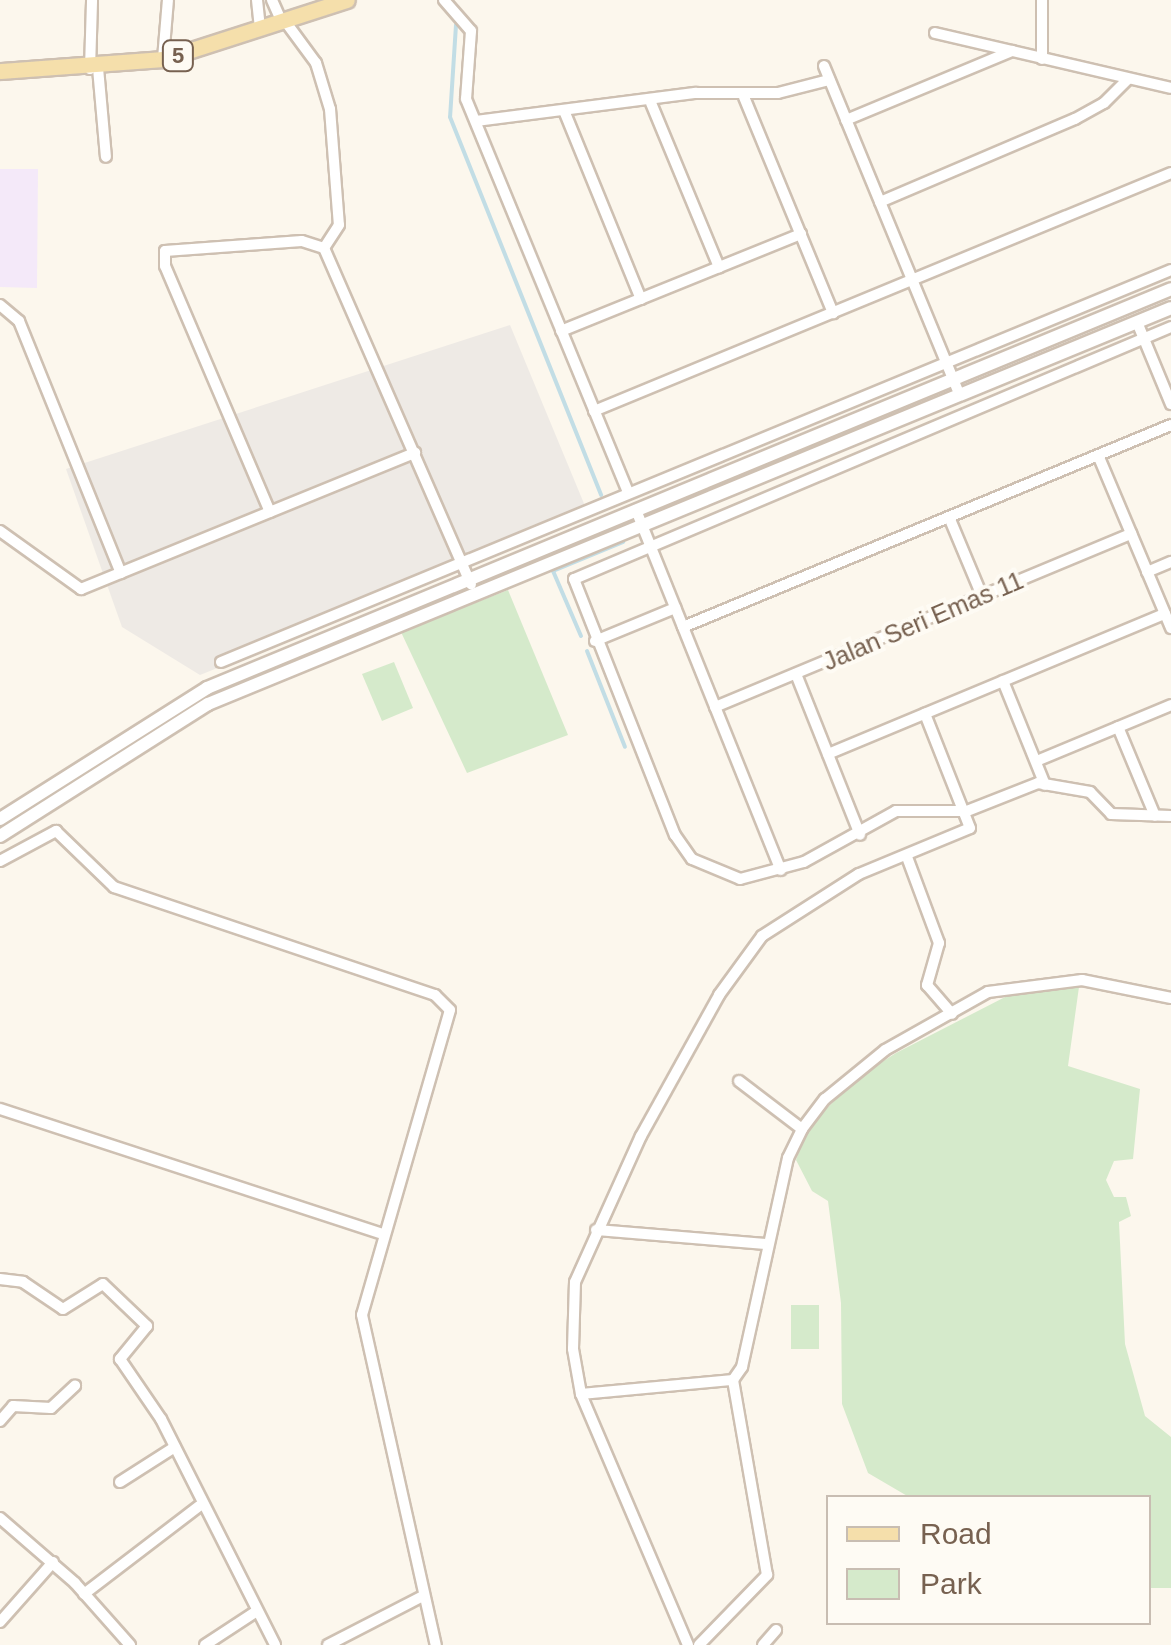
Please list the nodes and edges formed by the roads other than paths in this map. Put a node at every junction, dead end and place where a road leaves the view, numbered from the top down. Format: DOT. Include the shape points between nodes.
graph roads {
  1 [pos="92,0"];
  2 [pos="168,0"];
  3 [pos="257,0"];
  4 [pos="272,0"];
  5 [pos="347,0"];
  6 [pos="444,0"];
  7 [pos="1042,0"];
  8 [pos="327,3"];
  9 [pos="284,22"];
  10 [pos="260,30"];
  11 [pos="935,33"];
  12 [pos="1013,51"];
  13 [pos="1042,58"];
  14 [pos="162,59"];
  15 [pos="824,66"];
  16 [pos="94,68"];
  17 [pos="0,71"];
  18 [pos="1128,79"];
  19 [pos="829,80"];
  20 [pos="1171,88"];
  21 [pos="744,97"];
  22 [pos="651,103"];
  23 [pos="565,113"];
  24 [pos="846,120"];
  25 [pos="476,122"];
  26 [pos="106,156"];
  27 [pos="1171,173"];
  28 [pos="880,202"];
  29 [pos="800,234"];
  30 [pos="324,248"];
  31 [pos="718,267"];
  32 [pos="1171,270"];
  33 [pos="912,281"];
  34 [pos="1171,289"];
  35 [pos="641,298"];
  36 [pos="0,306"];
  37 [pos="1171,308"];
  38 [pos="834,313"];
  39 [pos="1137,322"];
  40 [pos="1171,327"];
  41 [pos="561,331"];
  42 [pos="1144,338"];
  43 [pos="946,363"];
  44 [pos="953,379"];
  45 [pos="959,394"];
  46 [pos="1171,404"];
  47 [pos="594,410"];
  48 [pos="1171,424"];
  49 [pos="415,453"];
  50 [pos="1098,455"];
  51 [pos="628,494"];
  52 [pos="636,510"];
  53 [pos="270,512"];
  54 [pos="949,517"];
  55 [pos="642,526"];
  56 [pos="0,531"];
  57 [pos="1132,534"];
  58 [pos="649,542"];
  59 [pos="462,562"];
  60 [pos="1171,562"];
  61 [pos="1147,572"];
  62 [pos="120,573"];
  63 [pos="468,579"];
  64 [pos="475,594"];
  65 [pos="982,596"];
  66 [pos="675,608"];
  67 [pos="1165,614"];
  68 [pos="683,627"];
  69 [pos="1171,628"];
  70 [pos="595,640"];
  71 [pos="220,662"];
  72 [pos="796,674"];
  73 [pos="1004,681"];
  74 [pos="1171,705"];
  75 [pos="716,707"];
  76 [pos="925,714"];
  77 [pos="1118,727"];
  78 [pos="828,754"];
  79 [pos="1039,760"];
  80 [pos="1044,784"];
  81 [pos="967,812"];
  82 [pos="1155,816"];
  83 [pos="1171,816"];
  84 [pos="0,818"];
  85 [pos="860,834"];
  86 [pos="0,836"];
  87 [pos="907,856"];
  88 [pos="0,861"];
  89 [pos="781,870"];
  90 [pos="1171,998"];
  91 [pos="952,1014"];
  92 [pos="740,1082"];
  93 [pos="0,1108"];
  94 [pos="802,1129"];
  95 [pos="596,1230"];
  96 [pos="380,1234"];
  97 [pos="766,1244"];
  98 [pos="0,1279"];
  99 [pos="734,1380"];
  100 [pos="76,1386"];
  101 [pos="581,1394"];
  102 [pos="0,1422"];
  103 [pos="174,1446"];
  104 [pos="120,1482"];
  105 [pos="199,1506"];
  106 [pos="0,1518"];
  107 [pos="53,1562"];
  108 [pos="84,1594"];
  109 [pos="422,1596"];
  110 [pos="257,1611"];
  111 [pos="0,1622"];
  112 [pos="776,1630"];
  113 [pos="130,1645"];
  114 [pos="206,1645"];
  115 [pos="274,1645"];
  116 [pos="328,1645"];
  117 [pos="436,1645"];
  118 [pos="688,1645"];
  119 [pos="699,1645"];
  120 [pos="763,1645"];
  1 -- 16 [label="street"];
  2 -- 14 [label="street"];
  3 -- 10 [label="street"];
  4 -- 9 [label="street"];
  5 -- 8 [label="main road, 5"];
  6 -- 25 [label="street" via="471,30 462,85"];
  7 -- 13 [label="street"];
  8 -- 9 [label="main road, 5"];
  9 -- 10 [label="main road, 5"];
  9 -- 30 [label="street" via="316,63 330,108 339,225"];
  10 -- 14 [label="main road, 5"];
  11 -- 12 [label="street"];
  12 -- 13 [label="street"];
  12 -- 24 [label="street"];
  13 -- 18 [label="street"];
  14 -- 16 [label="main road, 5"];
  15 -- 19 [label="street"];
  16 -- 17 [label="main road, 5"];
  16 -- 26 [label="street"];
  18 -- 20 [label="street"];
  18 -- 28 [label="street" via="1075,119"];
  19 -- 21 [label="street" via="806,90"];
  19 -- 24 [label="street"];
  21 -- 22 [label="street" via="696,93"];
  21 -- 29 [label="street"];
  22 -- 23 [label="street"];
  22 -- 31 [label="street"];
  23 -- 25 [label="street"];
  23 -- 35 [label="street"];
  24 -- 28 [label="street"];
  25 -- 41 [label="street"];
  27 -- 33 [label="street"];
  28 -- 33 [label="street"];
  29 -- 31 [label="street"];
  29 -- 38 [label="street"];
  30 -- 49 [label="street"];
  30 -- 53 [label="street" via="302,241 165,251 164,266"];
  31 -- 35 [label="street"];
  32 -- 43 [label="street"];
  33 -- 38 [label="street"];
  33 -- 43 [label="street"];
  34 -- 44 [label="street"];
  35 -- 41 [label="street"];
  36 -- 62 [label="street" via="19,321"];
  37 -- 39 [label="street"];
  38 -- 47 [label="street"];
  39 -- 42 [label="street"];
  39 -- 45 [label="street"];
  40 -- 42 [label="street"];
  41 -- 47 [label="street"];
  42 -- 46 [label="street"];
  42 -- 58 [label="street"];
  43 -- 44 [label="street"];
  43 -- 51 [label="street"];
  44 -- 45 [label="street"];
  44 -- 52 [label="street"];
  45 -- 55 [label="street"];
  47 -- 51 [label="street"];
  48 -- 50 [label="street"];
  49 -- 53 [label="street"];
  49 -- 59 [label="street"];
  50 -- 54 [label="street"];
  50 -- 57 [label="street"];
  51 -- 59 [label="street"];
  52 -- 55 [label="street"];
  52 -- 63 [label="street"];
  53 -- 62 [label="street"];
  54 -- 65 [label="street"];
  54 -- 68 [label="street"];
  55 -- 58 [label="street"];
  55 -- 64 [label="street"];
  56 -- 62 [label="street" via="81,589"];
  57 -- 61 [label="street"];
  57 -- 65 [label="street, Jalan Seri Emas 11"];
  58 -- 66 [label="street"];
  58 -- 70 [label="street" via="574,578"];
  59 -- 63 [label="street"];
  59 -- 71 [label="street"];
  60 -- 61 [label="street"];
  61 -- 67 [label="street"];
  63 -- 64 [label="street"];
  63 -- 84 [label="street" via="184,699"];
  64 -- 86 [label="street" via="198,709"];
  65 -- 72 [label="street, Jalan Seri Emas 11"];
  66 -- 68 [label="street"];
  66 -- 70 [label="street"];
  67 -- 69 [label="street"];
  67 -- 73 [label="street"];
  68 -- 75 [label="street"];
  70 -- 89 [label="street" via="683,850 740,879"];
  72 -- 75 [label="street, Jalan Seri Emas 11"];
  72 -- 78 [label="street"];
  73 -- 76 [label="street"];
  73 -- 79 [label="street"];
  74 -- 77 [label="street"];
  75 -- 89 [label="street"];
  76 -- 78 [label="street"];
  76 -- 81 [label="street"];
  77 -- 79 [label="street"];
  77 -- 82 [label="street"];
  78 -- 85 [label="street"];
  79 -- 80 [label="street"];
  80 -- 81 [label="street"];
  80 -- 82 [label="street" via="1090,792 1111,814"];
  81 -- 85 [label="street" via="896,811"];
  81 -- 87 [label="street" via="970,828 961,835"];
  82 -- 83 [label="street"];
  85 -- 89 [label="street"];
  87 -- 91 [label="street" via="940,943 927,985"];
  87 -- 95 [label="street" via="817,897 775,925 746,956 641,1136"];
  88 -- 96 [label="street" via="56,831 114,887 445,1002 450,1017"];
  90 -- 91 [label="street" via="1072,981 988,992"];
  91 -- 94 [label="street" via="855,1072"];
  92 -- 94 [label="street"];
  93 -- 96 [label="street"];
  94 -- 97 [label="street"];
  95 -- 97 [label="street"];
  95 -- 101 [label="street" via="572,1299"];
  96 -- 109 [label="street" via="362,1315"];
  97 -- 99 [label="street"];
  98 -- 103 [label="street" via="23,1282 63,1309 103,1284 147,1326 120,1359"];
  99 -- 101 [label="street"];
  99 -- 119 [label="street" via="767,1576"];
  100 -- 102 [label="street" via="51,1408 13,1406"];
  101 -- 118 [label="street"];
  103 -- 104 [label="street"];
  103 -- 105 [label="street"];
  105 -- 108 [label="street"];
  105 -- 110 [label="street"];
  106 -- 107 [label="street"];
  107 -- 108 [label="street"];
  107 -- 111 [label="street"];
  108 -- 113 [label="street"];
  109 -- 116 [label="street"];
  109 -- 117 [label="street"];
  110 -- 114 [label="street"];
  110 -- 115 [label="street"];
  112 -- 120 [label="street"];
}
